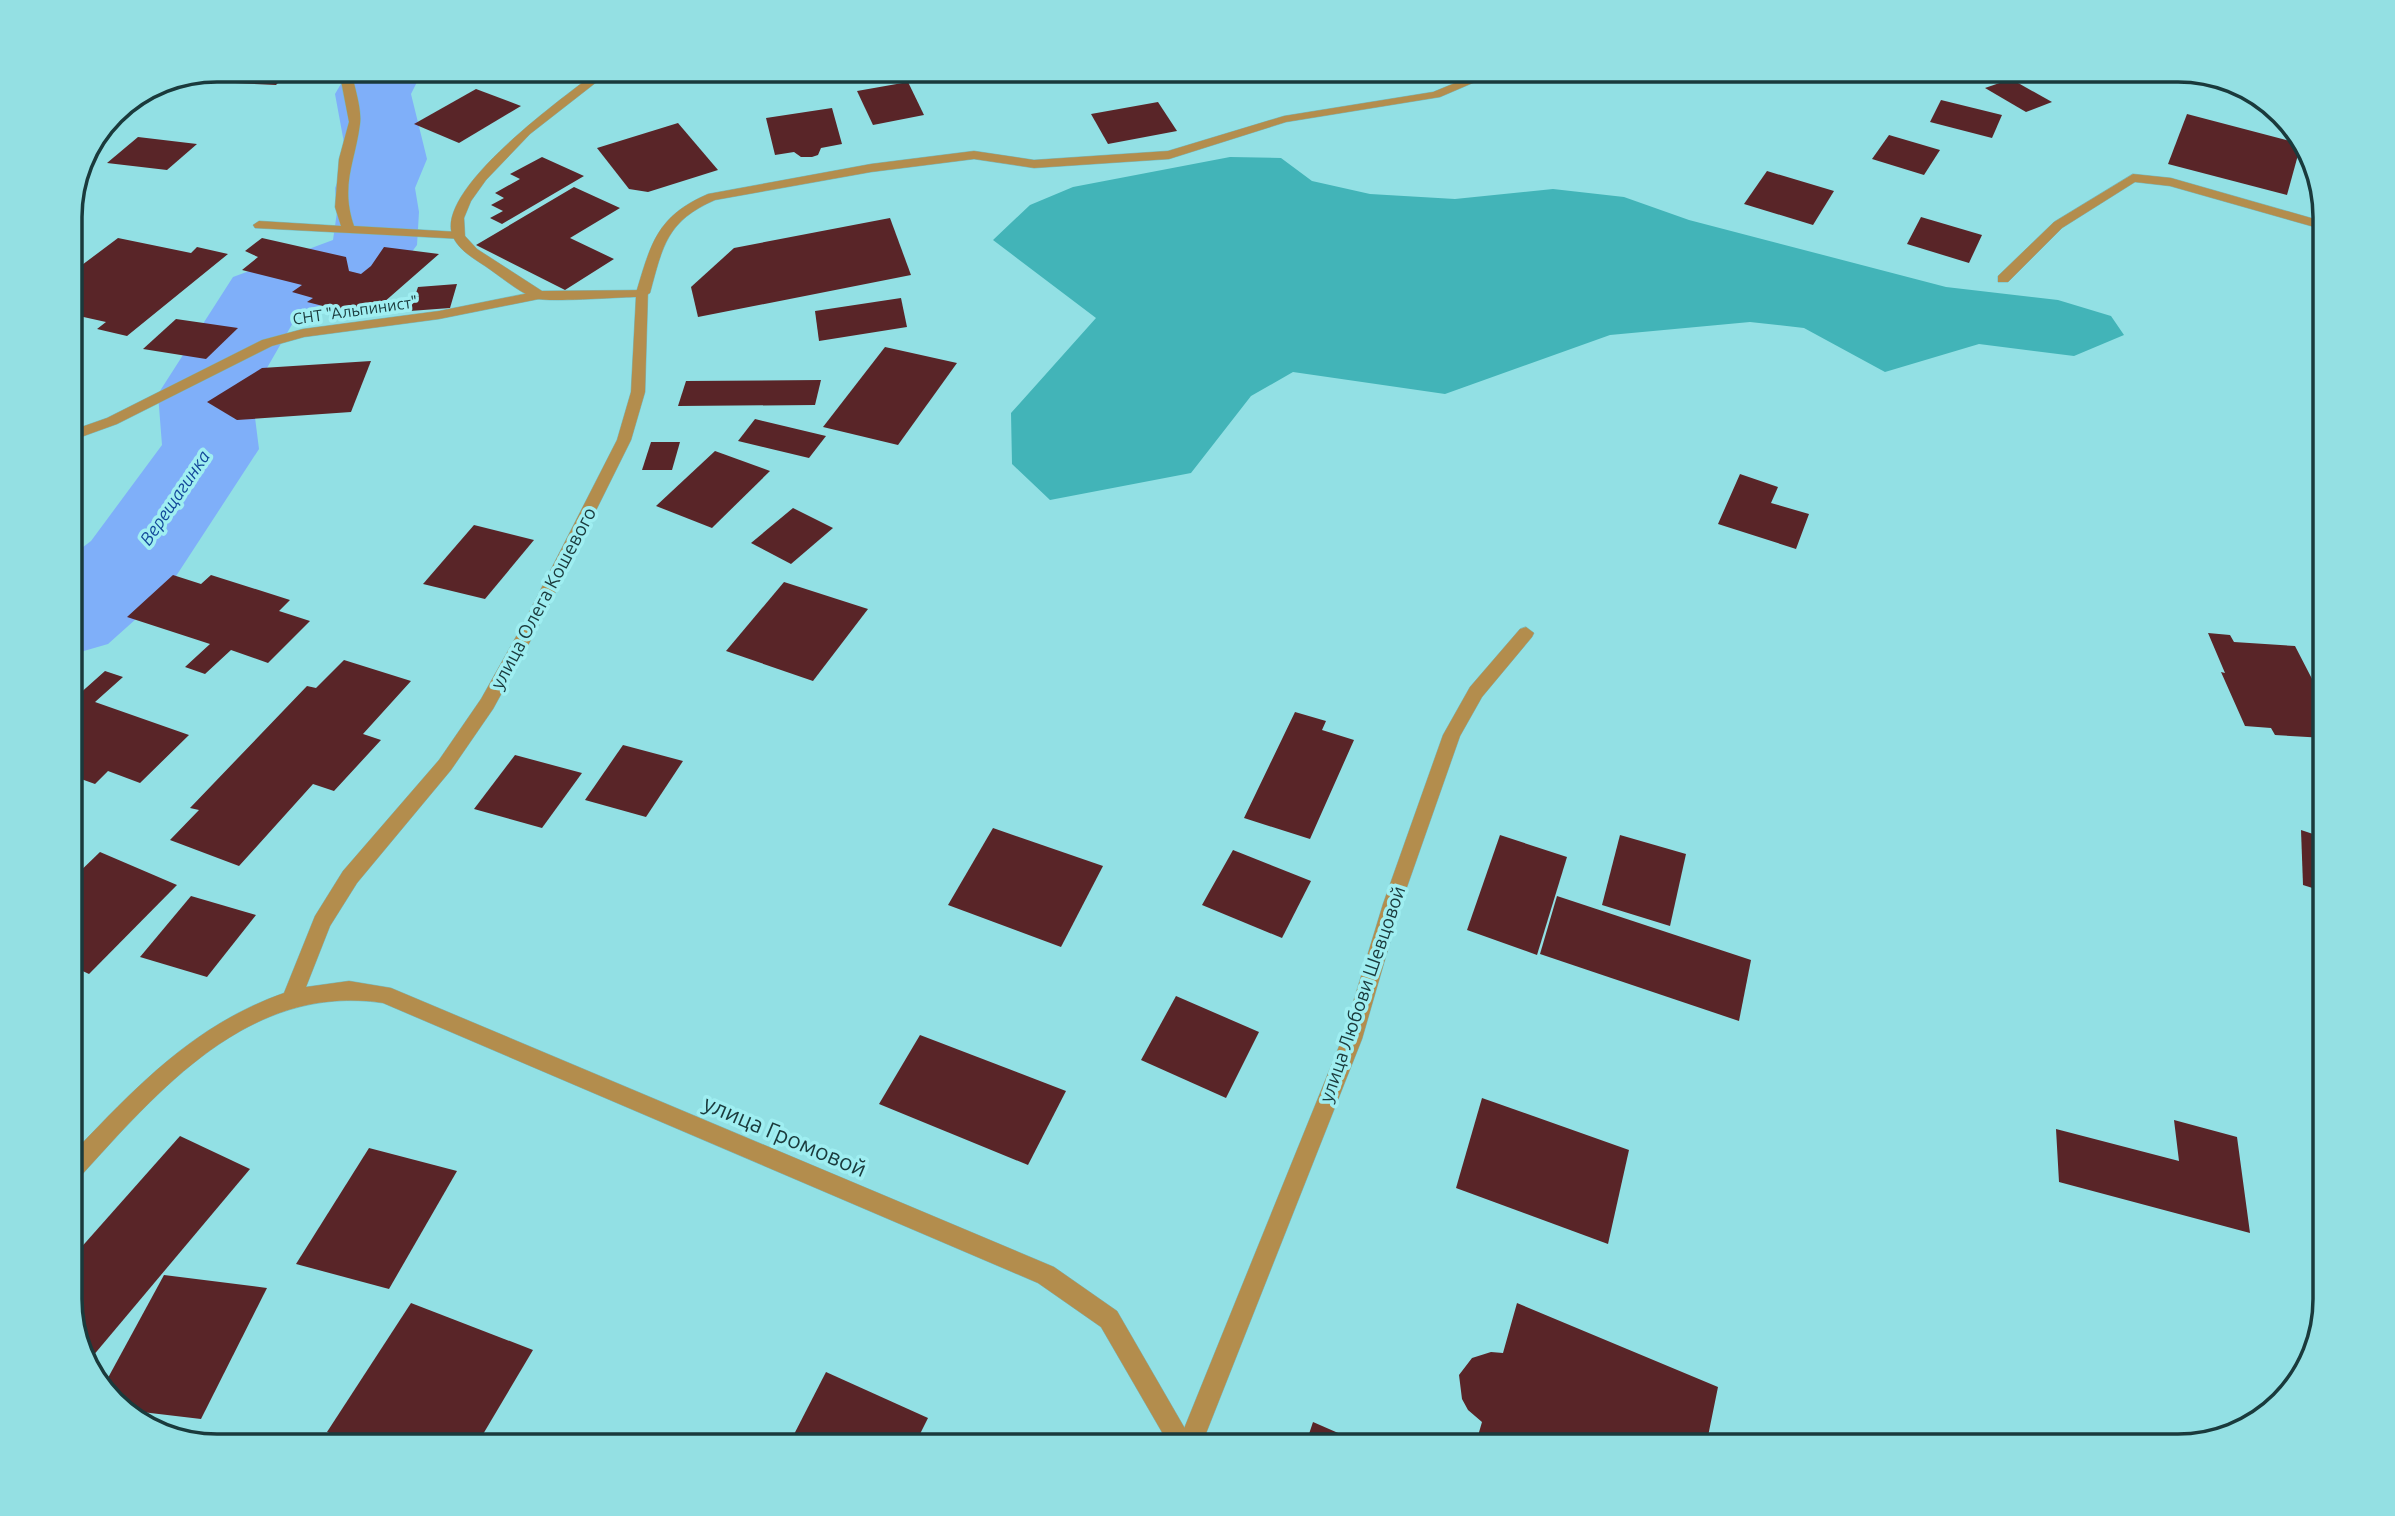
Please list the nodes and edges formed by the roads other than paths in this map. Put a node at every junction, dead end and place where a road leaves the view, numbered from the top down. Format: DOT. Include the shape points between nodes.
graph roads {
  1 [pos="347,82"];
  2 [pos="591,82"];
  3 [pos="1468,82"];
  4 [pos="2312,222"];
  5 [pos="259,225"];
  6 [pos="349,230"];
  7 [pos="459,236"];
  8 [pos="2003,279"];
  9 [pos="643,293"];
  10 [pos="540,295"];
  11 [pos="83,431"];
  12 [pos="1526,633"];
  13 [pos="291,999"];
  14 [pos="83,1158"];
  15 [pos="1176,1434"];
  16 [pos="1194,1434"];
  1 -- 6 [label="street" via="355,122 345,159 341,207"];
  2 -- 7 [label="street" via="526,132 482,177 458,218"];
  3 -- 9 [label="street, улица Олега Кошевого" via="1436,95 1284,119 1169,155 1034,164 974,155 712,197 668,222"];
  4 -- 8 [label="street" via="2171,182 2133,178 2058,225"];
  5 -- 6 [label="street"];
  6 -- 7 [label="street"];
  7 -- 10 [label="street" via="472,252"];
  9 -- 10 [label="street"];
  9 -- 13 [label="street, улица Олега Кошевого" via="638,392 624,440 487,704 445,765 350,877 322,922"];
  10 -- 11 [label="street, СНТ \"Альпинист\"" via="439,315 303,333 267,343"];
  12 -- 16 [label="street, улица Любови Шевцовой" via="1476,692 1452,735 1392,904 1352,1039"];
  13 -- 14 [label="street" via="242,1016 190,1053 139,1098"];
  13 -- 15 [label="street, улица Громовой" via="338,989 384,994 1046,1275 1109,1319"];
}
